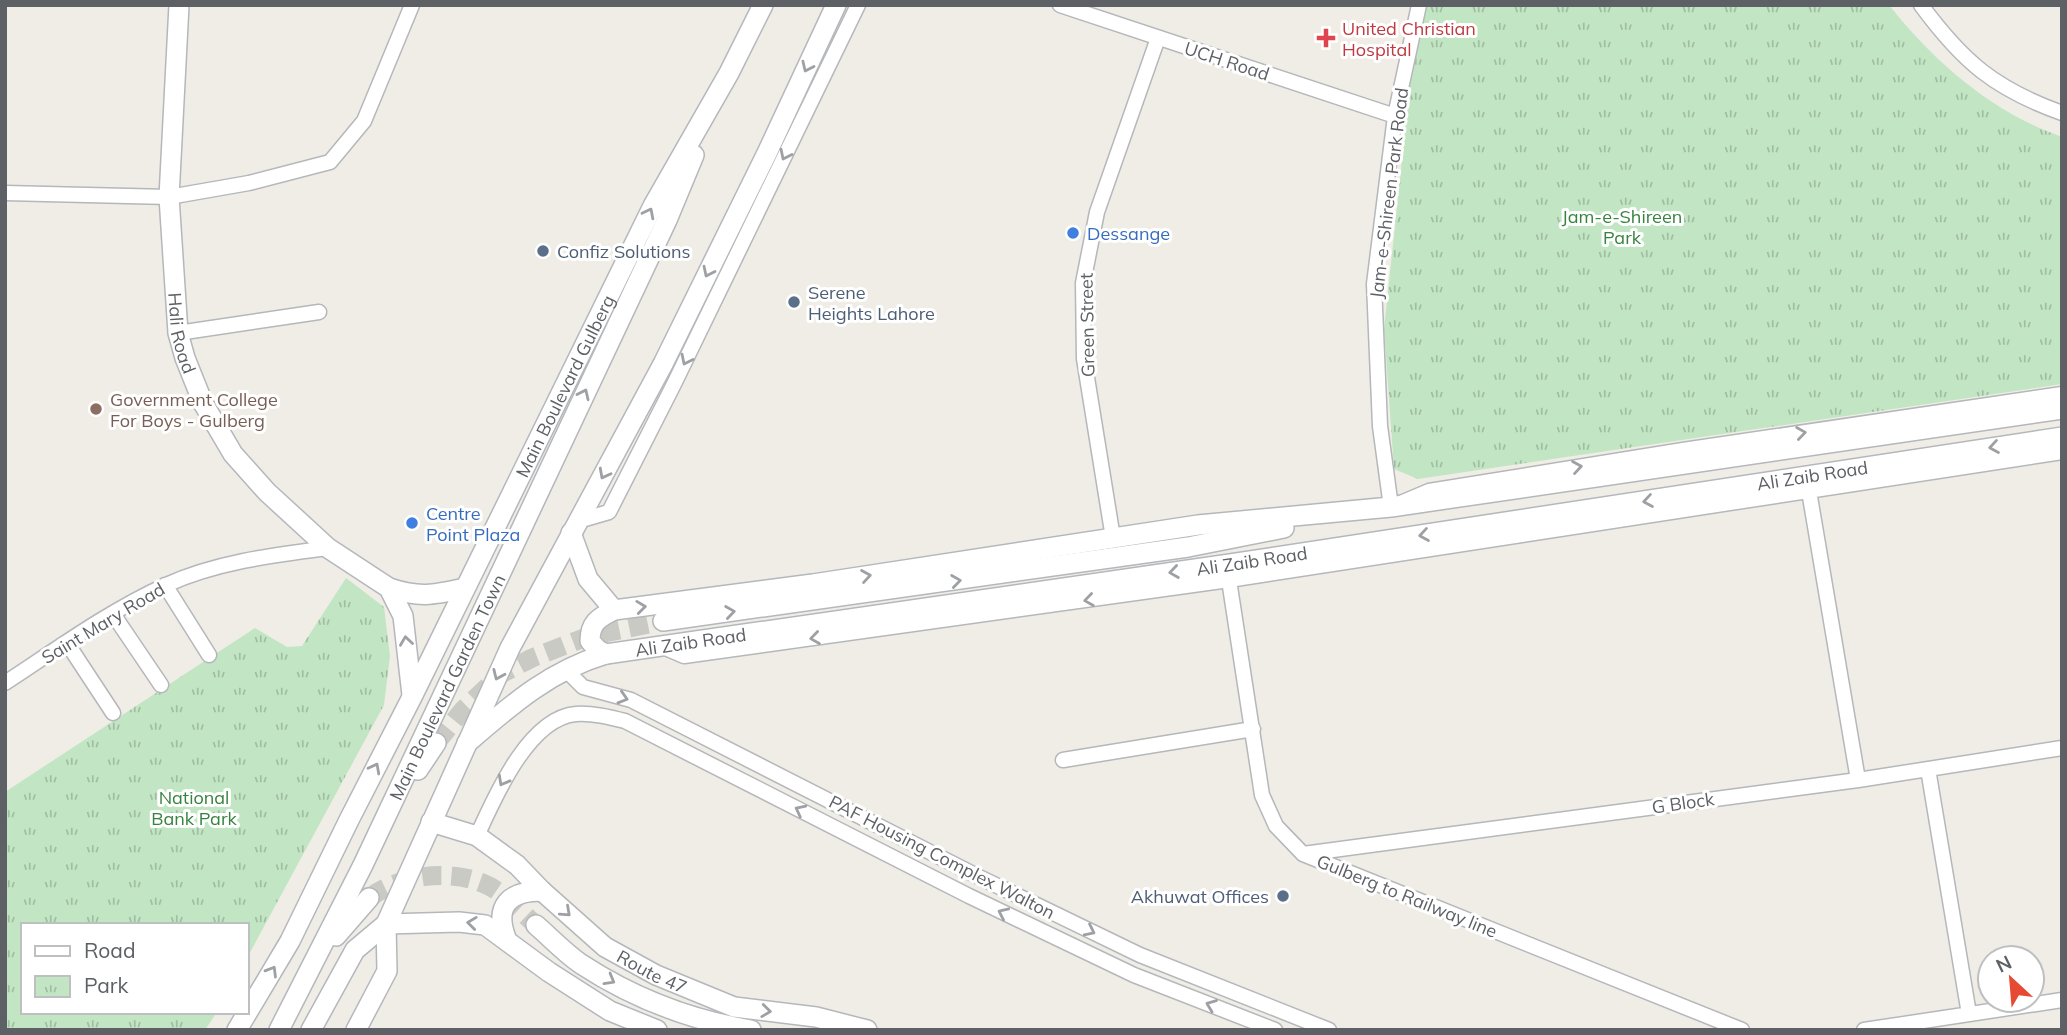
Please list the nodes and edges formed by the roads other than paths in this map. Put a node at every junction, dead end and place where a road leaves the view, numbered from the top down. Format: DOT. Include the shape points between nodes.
graph roads {
  1 [pos="179,5"];
  2 [pos="412,5"];
  3 [pos="836,5"];
  4 [pos="858,5"];
  5 [pos="1060,5"];
  6 [pos="1419,5"];
  7 [pos="1920,5"];
  8 [pos="762,7"];
  9 [pos="1158,38"];
  10 [pos="729,73"];
  11 [pos="2062,113"];
  12 [pos="1395,116"];
  13 [pos="5,193"];
  14 [pos="169,197"];
  15 [pos="319,312"];
  16 [pos="178,333"];
  17 [pos="2062,394"];
  18 [pos="2062,409"];
  19 [pos="2062,437"];
  20 [pos="2062,452"];
  21 [pos="1809,491"];
  22 [pos="1391,507"];
  23 [pos="575,527"];
  24 [pos="1113,538"];
  25 [pos="328,548"];
  26 [pos="1229,580"];
  27 [pos="166,585"];
  28 [pos="389,588"];
  29 [pos="465,588"];
  30 [pos="614,610"];
  31 [pos="113,614"];
  32 [pos="663,621"];
  33 [pos="66,643"];
  34 [pos="661,646"];
  35 [pos="606,654"];
  36 [pos="209,655"];
  37 [pos="565,669"];
  38 [pos="5,683"];
  39 [pos="161,685"];
  40 [pos="412,697"];
  41 [pos="113,713"];
  42 [pos="1253,729"];
  43 [pos="436,743"];
  44 [pos="467,743"];
  45 [pos="2062,748"];
  46 [pos="1063,760"];
  47 [pos="1928,769"];
  48 [pos="1858,780"];
  49 [pos="431,821"];
  50 [pos="477,836"];
  51 [pos="1303,854"];
  52 [pos="363,865"];
  53 [pos="542,891"];
  54 [pos="369,898"];
  55 [pos="386,924"];
  56 [pos="536,925"];
  57 [pos="506,938"];
  58 [pos="316,961"];
  59 [pos="2062,1000"];
  60 [pos="610,1011"];
  61 [pos="248,1012"];
  62 [pos="247,1014"];
  63 [pos="1969,1014"];
  64 [pos="237,1030"];
  65 [pos="279,1030"];
  66 [pos="311,1030"];
  67 [pos="356,1030"];
  68 [pos="623,1030"];
  69 [pos="657,1030"];
  70 [pos="751,1030"];
  71 [pos="867,1030"];
  72 [pos="1275,1030"];
  73 [pos="1329,1030"];
  74 [pos="1742,1030"];
  75 [pos="1864,1030"];
  1 -- 14 [label="main road, Hali Road"];
  2 -- 14 [label="street" via="364,121 330,162"];
  3 -- 23 [label="main road, one-way" via="663,364"];
  4 -- 23 [label="street, one-way" via="609,512"];
  5 -- 9 [label="street, UCH Road"];
  6 -- 12 [label="street, Jam-e-Shireen Park Road"];
  7 -- 11 [label="street" via="1971,64 1994,81"];
  8 -- 10 [label="main road, Main Boulevard Gulberg"];
  9 -- 12 [label="street, UCH Road"];
  9 -- 24 [label="street, Green Street" via="1097,212 1083,283 1084,359"];
  29 -- 10 [label="main road, Main Boulevard Gulberg, one-way" via="653,206"];
  52 -- 10 [label="main road, Main Boulevard Garden Town, one-way" via="667,220"];
  12 -- 22 [label="street, Jam-e-Shireen Park Road" via="1374,284 1380,426"];
  13 -- 14 [label="street"];
  14 -- 16 [label="main road, Hali Road"];
  15 -- 16 [label="street"];
  16 -- 25 [label="main road, Hali Road" via="203,403 233,454"];
  22 -- 17 [label="street, one-way" via="1429,491"];
  18 -- 22 [label="main road, Ali Zaib Road"];
  19 -- 34 [label="main road, Ali Zaib Road, one-way"];
  20 -- 21 [label="street"];
  21 -- 26 [label="street"];
  21 -- 48 [label="street"];
  22 -- 24 [label="main road, Ali Zaib Road"];
  32 -- 22 [label="main road, one-way" via="1188,547"];
  23 -- 30 [label="main road" via="588,579"];
  23 -- 44 [label="main road, one-way" via="510,648"];
  30 -- 24 [label="main road, Ali Zaib Road, one-way"];
  25 -- 27 [label="street, Saint Mary Road" via="262,557"];
  25 -- 28 [label="main road, Hali Road"];
  26 -- 34 [label="street, one-way" via="684,656"];
  26 -- 42 [label="street, Gulberg to Railway line"];
  27 -- 31 [label="street, Saint Mary Road"];
  27 -- 36 [label="street"];
  28 -- 29 [label="main road" via="412,596"];
  40 -- 28 [label="main road, one-way" via="403,616"];
  29 -- 40 [label="main road, Main Boulevard Gulberg"];
  30 -- 35 [label="main road" via="594,622 590,631 590,641"];
  31 -- 33 [label="street, Saint Mary Road"];
  31 -- 39 [label="street"];
  33 -- 38 [label="street, Saint Mary Road"];
  33 -- 41 [label="street"];
  34 -- 35 [label="main road, Ali Zaib Road"];
  35 -- 37 [label="main road, Ali Zaib Road"];
  37 -- 44 [label="main road, Ali Zaib Road" via="527,693"];
  37 -- 73 [label="street, PAF Housing Complex Walton, one-way" via="583,687 631,700 1140,955"];
  61 -- 40 [label="main road, Main Boulevard Gulberg, one-way" via="290,941"];
  42 -- 46 [label="street"];
  42 -- 51 [label="street, Gulberg to Railway line" via="1262,795 1276,826"];
  43 -- 52 [label="main road"];
  44 -- 49 [label="main road"];
  45 -- 47 [label="street, G Block"];
  47 -- 48 [label="street, G Block"];
  47 -- 63 [label="street"];
  48 -- 51 [label="street, G Block"];
  49 -- 50 [label="main road, Route 47"];
  49 -- 55 [label="main road"];
  50 -- 53 [label="main road, Route 47" via="517,865"];
  72 -- 50 [label="street, PAF Housing Complex Walton, one-way" via="1134,975 625,721 601,715 574,714 540,733 514,762"];
  51 -- 74 [label="street, Gulberg to Railway line"];
  52 -- 58 [label="main road, Main Boulevard Garden Town"];
  53 -- 57 [label="main road" via="517,895 506,903 500,923"];
  53 -- 71 [label="main road, Route 47, one-way" via="605,947 656,975 733,1007 816,1017"];
  54 -- 58 [label="main road"];
  57 -- 55 [label="main road, one-way" via="472,922"];
  55 -- 66 [label="main road" via="355,950"];
  55 -- 67 [label="main road" via="387,971"];
  56 -- 70 [label="main road, one-way" via="580,963 639,997 685,1016"];
  57 -- 60 [label="main road"];
  58 -- 65 [label="main road, Main Boulevard Garden Town"];
  59 -- 63 [label="street"];
  60 -- 68 [label="main road"];
  60 -- 69 [label="main road"];
  64 -- 62 [label="main road, Main Boulevard Gulberg, one-way"];
  63 -- 75 [label="street"];
}
